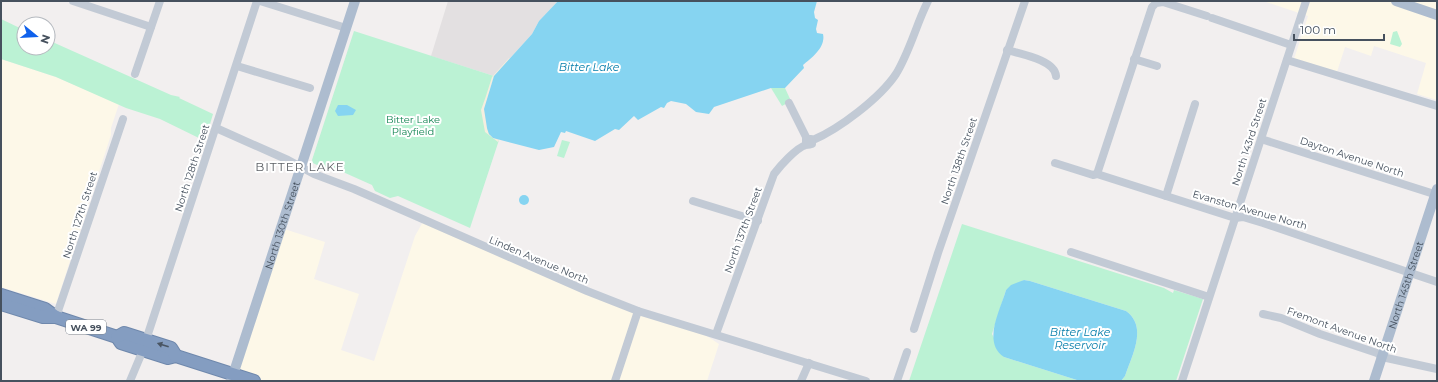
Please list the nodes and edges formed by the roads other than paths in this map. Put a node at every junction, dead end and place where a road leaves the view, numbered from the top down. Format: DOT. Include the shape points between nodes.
graph roads {
  1 [pos="73,1"];
  2 [pos="160,1"];
  3 [pos="257,1"];
  4 [pos="260,1"];
  5 [pos="355,1"];
  6 [pos="928,1"];
  7 [pos="1025,1"];
  8 [pos="1306,1"];
  9 [pos="1399,2"];
  10 [pos="1437,15"];
  11 [pos="152,27"];
  12 [pos="346,28"];
  13 [pos="1291,45"];
  14 [pos="1008,50"];
  15 [pos="1134,59"];
  16 [pos="1287,60"];
  17 [pos="237,66"];
  18 [pos="1157,66"];
  19 [pos="136,74"];
  20 [pos="1056,76"];
  21 [pos="310,88"];
  22 [pos="789,103"];
  23 [pos="1195,104"];
  24 [pos="1437,106"];
  25 [pos="123,119"];
  26 [pos="216,128"];
  27 [pos="1261,139"];
  28 [pos="809,141"];
  29 [pos="1055,163"];
  30 [pos="300,166"];
  31 [pos="1097,174"];
  32 [pos="1436,193"];
  33 [pos="1166,196"];
  34 [pos="693,201"];
  35 [pos="1235,218"];
  36 [pos="758,221"];
  37 [pos="1071,252"];
  38 [pos="1410,273"];
  39 [pos="1437,282"];
  40 [pos="1,295"];
  41 [pos="1209,297"];
  42 [pos="1,304"];
  43 [pos="638,310"];
  44 [pos="1263,314"];
  45 [pos="56,317"];
  46 [pos="914,329"];
  47 [pos="716,334"];
  48 [pos="144,345"];
  49 [pos="907,352"];
  50 [pos="1382,357"];
  51 [pos="809,363"];
  52 [pos="1437,369"];
  53 [pos="232,378"];
  54 [pos="130,381"];
  55 [pos="254,381"];
  56 [pos="615,381"];
  57 [pos="801,381"];
  58 [pos="866,381"];
  59 [pos="897,381"];
  60 [pos="1182,381"];
  61 [pos="1374,381"];
  1 -- 11 [label="street"];
  2 -- 11 [label="street"];
  3 -- 17 [label="street, North 128th Street"];
  4 -- 12 [label="street"];
  5 -- 12 [label="main road, North 130th Street"];
  6 -- 28 [label="street, North 137th Street" via="906,56 884,88 851,118 827,134"];
  7 -- 14 [label="street, North 138th Street"];
  8 -- 13 [label="street, North 143rd Street"];
  9 -- 10 [label="main road"];
  11 -- 19 [label="street"];
  12 -- 30 [label="main road, North 130th Street"];
  13 -- 15 [label="street" via="1163,2 1156,3 1150,10"];
  13 -- 16 [label="street, North 143rd Street"];
  14 -- 20 [label="street" via="1049,64 1055,70"];
  14 -- 46 [label="street, North 138th Street"];
  15 -- 18 [label="street"];
  15 -- 31 [label="street"];
  16 -- 24 [label="street"];
  16 -- 27 [label="street, North 143rd Street"];
  17 -- 21 [label="street"];
  17 -- 26 [label="street, North 128th Street"];
  22 -- 28 [label="street"];
  23 -- 33 [label="street"];
  25 -- 45 [label="street, North 127th Street"];
  26 -- 30 [label="street, Linden Avenue North"];
  26 -- 48 [label="street, North 128th Street"];
  27 -- 32 [label="street, Dayton Avenue North"];
  27 -- 35 [label="street, North 143rd Street"];
  28 -- 36 [label="street, North 137th Street" via="774,174"];
  29 -- 31 [label="street, Evanston Avenue North"];
  30 -- 43 [label="street, Linden Avenue North" via="587,291"];
  30 -- 53 [label="main road, North 130th Street"];
  31 -- 33 [label="street, Evanston Avenue North"];
  32 -- 38 [label="main road, North 145th Street"];
  33 -- 35 [label="street, Evanston Avenue North"];
  34 -- 36 [label="street"];
  35 -- 38 [label="street, Evanston Avenue North" via="1243,217 1263,223"];
  35 -- 41 [label="street, North 143rd Street"];
  36 -- 47 [label="street, North 137th Street"];
  37 -- 41 [label="street"];
  38 -- 39 [label="street, Evanston Avenue North"];
  38 -- 50 [label="main road, North 145th Street"];
  40 -- 45 [label="highway, WA 99" via="45,308"];
  41 -- 60 [label="street, North 143rd Street"];
  42 -- 45 [label="highway, WA 99" via="43,317"];
  43 -- 47 [label="street, Linden Avenue North"];
  43 -- 56 [label="street"];
  44 -- 50 [label="street, Fremont Avenue North" via="1286,320"];
  45 -- 48 [label="highway, WA 99" via="117,337 121,343"];
  47 -- 51 [label="street, Linden Avenue North"];
  48 -- 53 [label="highway, WA 99" via="168,358 176,356"];
  48 -- 54 [label="street, North 128th Street"];
  49 -- 59 [label="street"];
  50 -- 52 [label="street, Fremont Avenue North"];
  50 -- 61 [label="main road, North 145th Street"];
  51 -- 57 [label="street"];
  51 -- 58 [label="street, Linden Avenue North"];
  53 -- 55 [label="highway, WA 99"];
}
